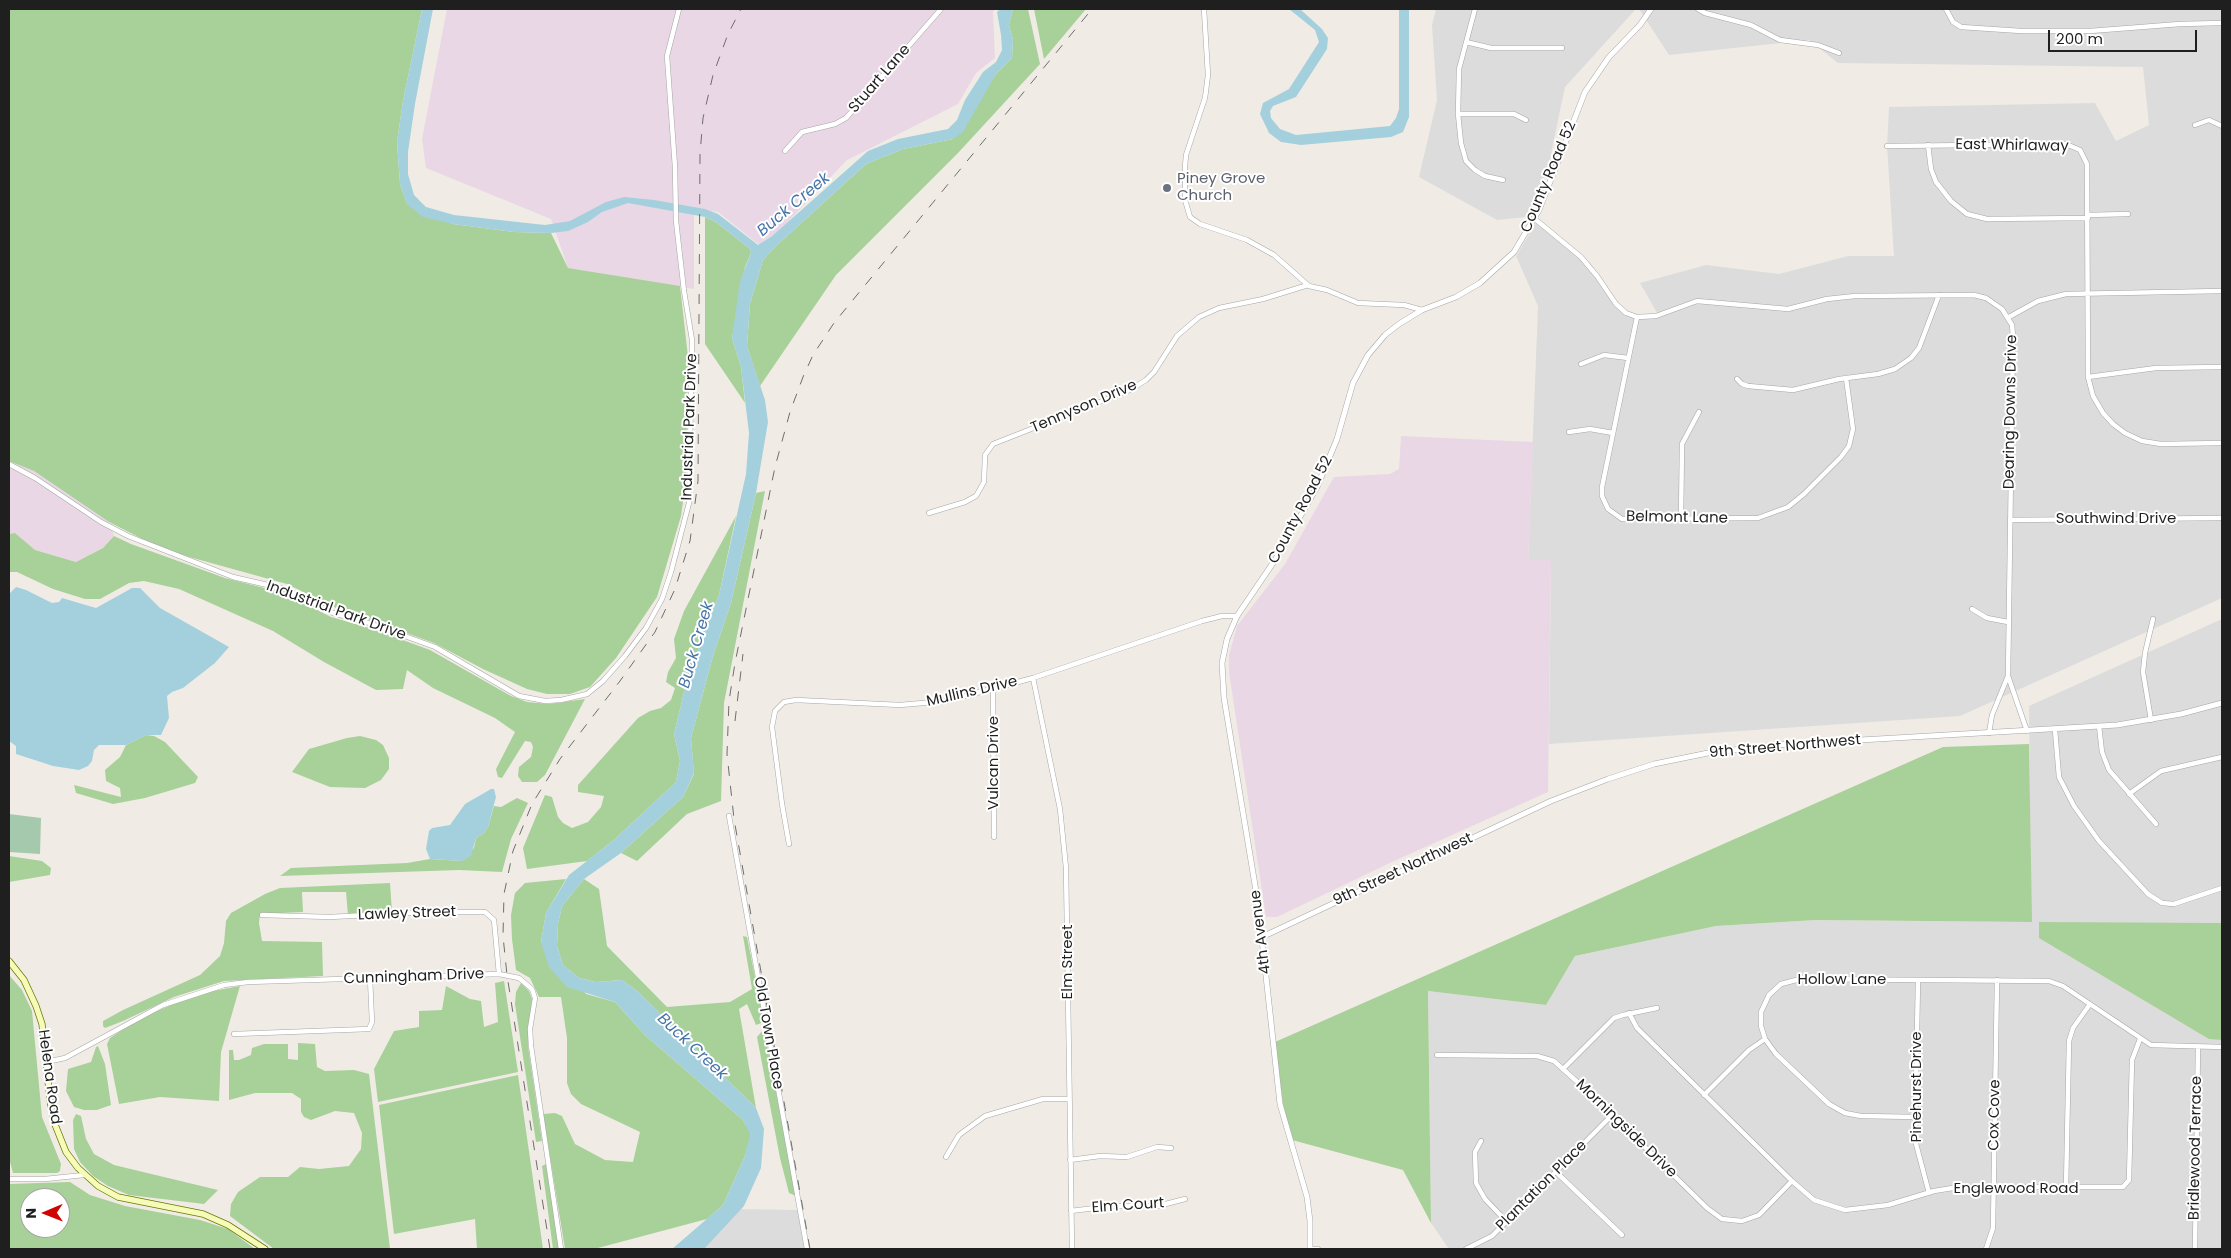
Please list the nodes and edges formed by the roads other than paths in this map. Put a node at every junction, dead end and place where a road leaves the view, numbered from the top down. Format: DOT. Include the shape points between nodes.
graph roads {
  1 [pos="679,9"];
  2 [pos="941,9"];
  3 [pos="1204,9"];
  4 [pos="1475,9"];
  5 [pos="1651,9"];
  6 [pos="1698,9"];
  7 [pos="1946,9"];
  8 [pos="2222,24"];
  9 [pos="1466,42"];
  10 [pos="1562,48"];
  11 [pos="1839,53"];
  12 [pos="1458,114"];
  13 [pos="1526,120"];
  14 [pos="2195,125"];
  15 [pos="2222,126"];
  16 [pos="1928,145"];
  17 [pos="1887,146"];
  18 [pos="785,151"];
  19 [pos="1503,180"];
  20 [pos="2128,214"];
  21 [pos="2088,217"];
  22 [pos="1535,219"];
  23 [pos="1308,285"];
  24 [pos="2222,291"];
  25 [pos="2089,293"];
  26 [pos="1939,295"];
  27 [pos="1422,310"];
  28 [pos="1637,317"];
  29 [pos="2009,317"];
  30 [pos="1628,358"];
  31 [pos="1581,364"];
  32 [pos="2222,367"];
  33 [pos="2088,377"];
  34 [pos="1846,378"];
  35 [pos="1737,379"];
  36 [pos="1699,412"];
  37 [pos="1569,432"];
  38 [pos="1613,433"];
  39 [pos="2222,443"];
  40 [pos="9,464"];
  41 [pos="929,513"];
  42 [pos="2222,518"];
  43 [pos="1681,520"];
  44 [pos="2010,520"];
  45 [pos="1972,609"];
  46 [pos="1237,616"];
  47 [pos="2153,619"];
  48 [pos="2008,622"];
  49 [pos="2008,676"];
  50 [pos="1033,678"];
  51 [pos="993,689"];
  52 [pos="774,703"];
  53 [pos="2222,703"];
  54 [pos="781,704"];
  55 [pos="2151,720"];
  56 [pos="2099,726"];
  57 [pos="2055,730"];
  58 [pos="2027,731"];
  59 [pos="1990,733"];
  60 [pos="2222,757"];
  61 [pos="2129,794"];
  62 [pos="729,816"];
  63 [pos="2156,824"];
  64 [pos="994,837"];
  65 [pos="789,844"];
  66 [pos="2222,888"];
  67 [pos="262,915"];
  68 [pos="1262,937"];
  69 [pos="9,961"];
  70 [pos="499,974"];
  71 [pos="370,978"];
  72 [pos="1918,980"];
  73 [pos="1997,980"];
  74 [pos="2090,1004"];
  75 [pos="1657,1008"];
  76 [pos="1629,1013"];
  77 [pos="234,1034"];
  78 [pos="1765,1039"];
  79 [pos="2140,1039"];
  80 [pos="2198,1047"];
  81 [pos="2222,1047"];
  82 [pos="1437,1055"];
  83 [pos="46,1062"];
  84 [pos="1564,1068"];
  85 [pos="1704,1095"];
  86 [pos="1069,1100"];
  87 [pos="1612,1115"];
  88 [pos="1915,1117"];
  89 [pos="1481,1141"];
  90 [pos="1171,1148"];
  91 [pos="946,1157"];
  92 [pos="1070,1160"];
  93 [pos="1556,1172"];
  94 [pos="84,1175"];
  95 [pos="9,1179"];
  96 [pos="1792,1181"];
  97 [pos="1994,1187"];
  98 [pos="2066,1188"];
  99 [pos="1929,1193"];
  100 [pos="1185,1199"];
  101 [pos="1071,1211"];
  102 [pos="1507,1222"];
  103 [pos="1622,1236"];
  104 [pos="265,1249"];
  105 [pos="561,1249"];
  106 [pos="807,1249"];
  107 [pos="1072,1249"];
  108 [pos="1310,1249"];
  109 [pos="1318,1249"];
  110 [pos="1466,1249"];
  111 [pos="1986,1249"];
  112 [pos="2195,1249"];
  1 -- 40 [label="street, Industrial Park Drive" via="667,56 676,221 692,340 689,503 662,600 646,628 603,681 581,697 545,701 519,696 435,647 333,613 285,589 233,577 128,536"];
  2 -- 18 [label="street, Stuart Lane" via="846,118 802,132"];
  3 -- 23 [label="street" via="1208,75 1205,98 1186,155 1185,192 1190,217 1200,224 1247,240 1280,259"];
  4 -- 9 [label="street"];
  5 -- 22 [label="street, County Road 52" via="1609,57 1585,92"];
  6 -- 11 [label="street" via="1751,25 1780,40 1818,45"];
  7 -- 8 [label="street" via="1960,27 2021,31"];
  9 -- 10 [label="street" via="1491,48"];
  9 -- 12 [label="street" via="1459,69"];
  12 -- 13 [label="street" via="1514,114"];
  12 -- 19 [label="street" via="1466,161 1479,173"];
  14 -- 15 [label="street" via="2209,120"];
  16 -- 17 [label="street, East Whirlaway"];
  16 -- 21 [label="street" via="1930,169 1936,182 1951,202 1967,214 1986,220"];
  16 -- 21 [label="street, East Whirlaway" via="2074,146 2086,159"];
  20 -- 21 [label="street"];
  21 -- 25 [label="street, East Whirlaway"];
  22 -- 27 [label="street, County Road 52" via="1514,252 1493,273 1456,296"];
  22 -- 28 [label="street" via="1581,257 1622,310"];
  23 -- 27 [label="street" via="1358,303 1404,305"];
  23 -- 41 [label="street, Tennyson Drive" via="1219,308 1199,317 1177,336 1146,380 1123,393 993,444 986,452 984,482 976,496"];
  24 -- 25 [label="street"];
  25 -- 29 [label="street" via="2048,298"];
  25 -- 33 [label="street, East Whirlaway"];
  26 -- 28 [label="street, Dearing Downs Drive" via="1847,296 1783,309 1697,301 1656,316"];
  26 -- 29 [label="street, Dearing Downs Drive" via="1986,298"];
  26 -- 34 [label="street" via="1926,332 1910,358 1885,373"];
  27 -- 46 [label="street, County Road 52" via="1386,335 1362,364 1338,439 1317,487 1276,560"];
  28 -- 30 [label="street, Belmont Lane"];
  29 -- 44 [label="street, Dearing Downs Drive" via="2013,360"];
  30 -- 31 [label="street" via="1604,355"];
  30 -- 38 [label="street, Belmont Lane"];
  32 -- 33 [label="street" via="2156,368"];
  33 -- 39 [label="street, East Whirlaway" via="2098,406 2125,433 2142,441 2160,444"];
  34 -- 35 [label="street" via="1785,390 1748,386"];
  34 -- 43 [label="street, Belmont Lane" via="1852,420 1851,440 1841,457 1797,500 1758,518"];
  36 -- 43 [label="street" via="1682,444"];
  37 -- 38 [label="street" via="1590,429"];
  38 -- 43 [label="street, Belmont Lane" via="1602,487 1608,509 1627,520"];
  42 -- 44 [label="street, Southwind Drive"];
  44 -- 48 [label="street, Dearing Downs Drive"];
  45 -- 48 [label="street" via="1987,618"];
  46 -- 50 [label="street, Mullins Drive" via="1202,621"];
  46 -- 68 [label="street, 4th Avenue" via="1224,649 1222,678"];
  47 -- 55 [label="street" via="2143,672"];
  48 -- 49 [label="street, Dearing Downs Drive"];
  49 -- 58 [label="street, Dearing Downs Drive"];
  49 -- 59 [label="street, Dearing Downs Drive" via="1992,715"];
  50 -- 51 [label="street, Mullins Drive"];
  50 -- 86 [label="street, Elm Street" via="1065,852"];
  51 -- 54 [label="street, Mullins Drive" via="919,705 796,700"];
  51 -- 64 [label="street, Vulcan Drive"];
  52 -- 54 [label="street, Mullins Drive"];
  53 -- 55 [label="street, 9th Street Northwest"];
  54 -- 65 [label="street" via="773,716 772,727"];
  55 -- 56 [label="street, 9th Street Northwest"];
  56 -- 57 [label="street, 9th Street Northwest"];
  56 -- 61 [label="street" via="2107,764"];
  57 -- 58 [label="street, 9th Street Northwest"];
  57 -- 66 [label="street" via="2061,783 2088,827 2138,884 2152,897 2170,904 2186,902"];
  58 -- 59 [label="street, 9th Street Northwest"];
  59 -- 68 [label="street, 9th Street Northwest" via="1745,747 1654,764 1551,801"];
  60 -- 61 [label="street" via="2161,771"];
  61 -- 63 [label="street"];
  62 -- 106 [label="street, Old Town Place"];
  67 -- 70 [label="street, Lawley Street" via="330,918 485,912 494,920"];
  68 -- 108 [label="street, 4th Avenue" via="1280,1104 1307,1197"];
  69 -- 83 [label="main road, Helena Road" via="24,980 36,1006 42,1024"];
  70 -- 71 [label="street, Cunningham Drive"];
  70 -- 105 [label="street, Cunningham Drive" via="523,980 535,998 531,1046"];
  71 -- 77 [label="street" via="373,1006 369,1029"];
  71 -- 83 [label="street, Cunningham Drive" via="239,982 211,988 140,1015 65,1058"];
  72 -- 73 [label="street, Hollow Lane"];
  72 -- 78 [label="street, Hollow Lane" via="1800,979 1786,982 1773,990 1764,1003 1761,1026"];
  72 -- 88 [label="street, Pinehurst Drive"];
  73 -- 74 [label="street, Hollow Lane" via="2052,981"];
  73 -- 97 [label="street, Cox Cove"];
  74 -- 79 [label="street, Hollow Lane"];
  74 -- 98 [label="street" via="2069,1041"];
  75 -- 76 [label="street"];
  76 -- 84 [label="street" via="1610,1021"];
  76 -- 85 [label="street, Englewood Road" via="1637,1028"];
  78 -- 85 [label="street" via="1749,1050"];
  78 -- 88 [label="street" via="1776,1054 1834,1107 1845,1113"];
  79 -- 80 [label="street, Hollow Lane" via="2151,1045"];
  79 -- 98 [label="street, Englewood Road" via="2131,1066 2127,1184 2119,1188"];
  80 -- 81 [label="street, Hollow Lane"];
  80 -- 112 [label="street, Bridlewood Terrace"];
  82 -- 84 [label="street, Morningside Drive" via="1537,1056"];
  83 -- 94 [label="main road, Helena Road" via="57,1131 66,1152"];
  84 -- 87 [label="street, Morningside Drive"];
  85 -- 96 [label="street, Englewood Road"];
  86 -- 91 [label="street" via="1043,1099 985,1116 959,1135"];
  86 -- 92 [label="street, Elm Street"];
  87 -- 93 [label="street, Plantation Place"];
  87 -- 96 [label="street, Morningside Drive" via="1722,1219 1742,1221 1759,1215"];
  88 -- 99 [label="street, Pinehurst Drive" via="1917,1150"];
  89 -- 102 [label="street" via="1475,1152 1476,1183 1484,1199"];
  90 -- 92 [label="street" via="1157,1147 1127,1157"];
  92 -- 101 [label="street, Elm Street"];
  93 -- 102 [label="street, Plantation Place"];
  93 -- 103 [label="street"];
  94 -- 95 [label="street"];
  94 -- 104 [label="main road, Helena Road" via="118,1197 211,1217"];
  96 -- 99 [label="street, Englewood Road" via="1814,1200 1844,1210 1888,1205"];
  97 -- 98 [label="street, Englewood Road"];
  97 -- 99 [label="street, Englewood Road" via="1959,1187"];
  97 -- 111 [label="street, Cox Cove" via="1993,1228"];
  100 -- 101 [label="street, Elm Court" via="1158,1206 1111,1206"];
  101 -- 107 [label="street, Elm Street"];
  102 -- 110 [label="street, Plantation Place" via="1492,1236"];
  108 -- 109 [label="street"];
}
